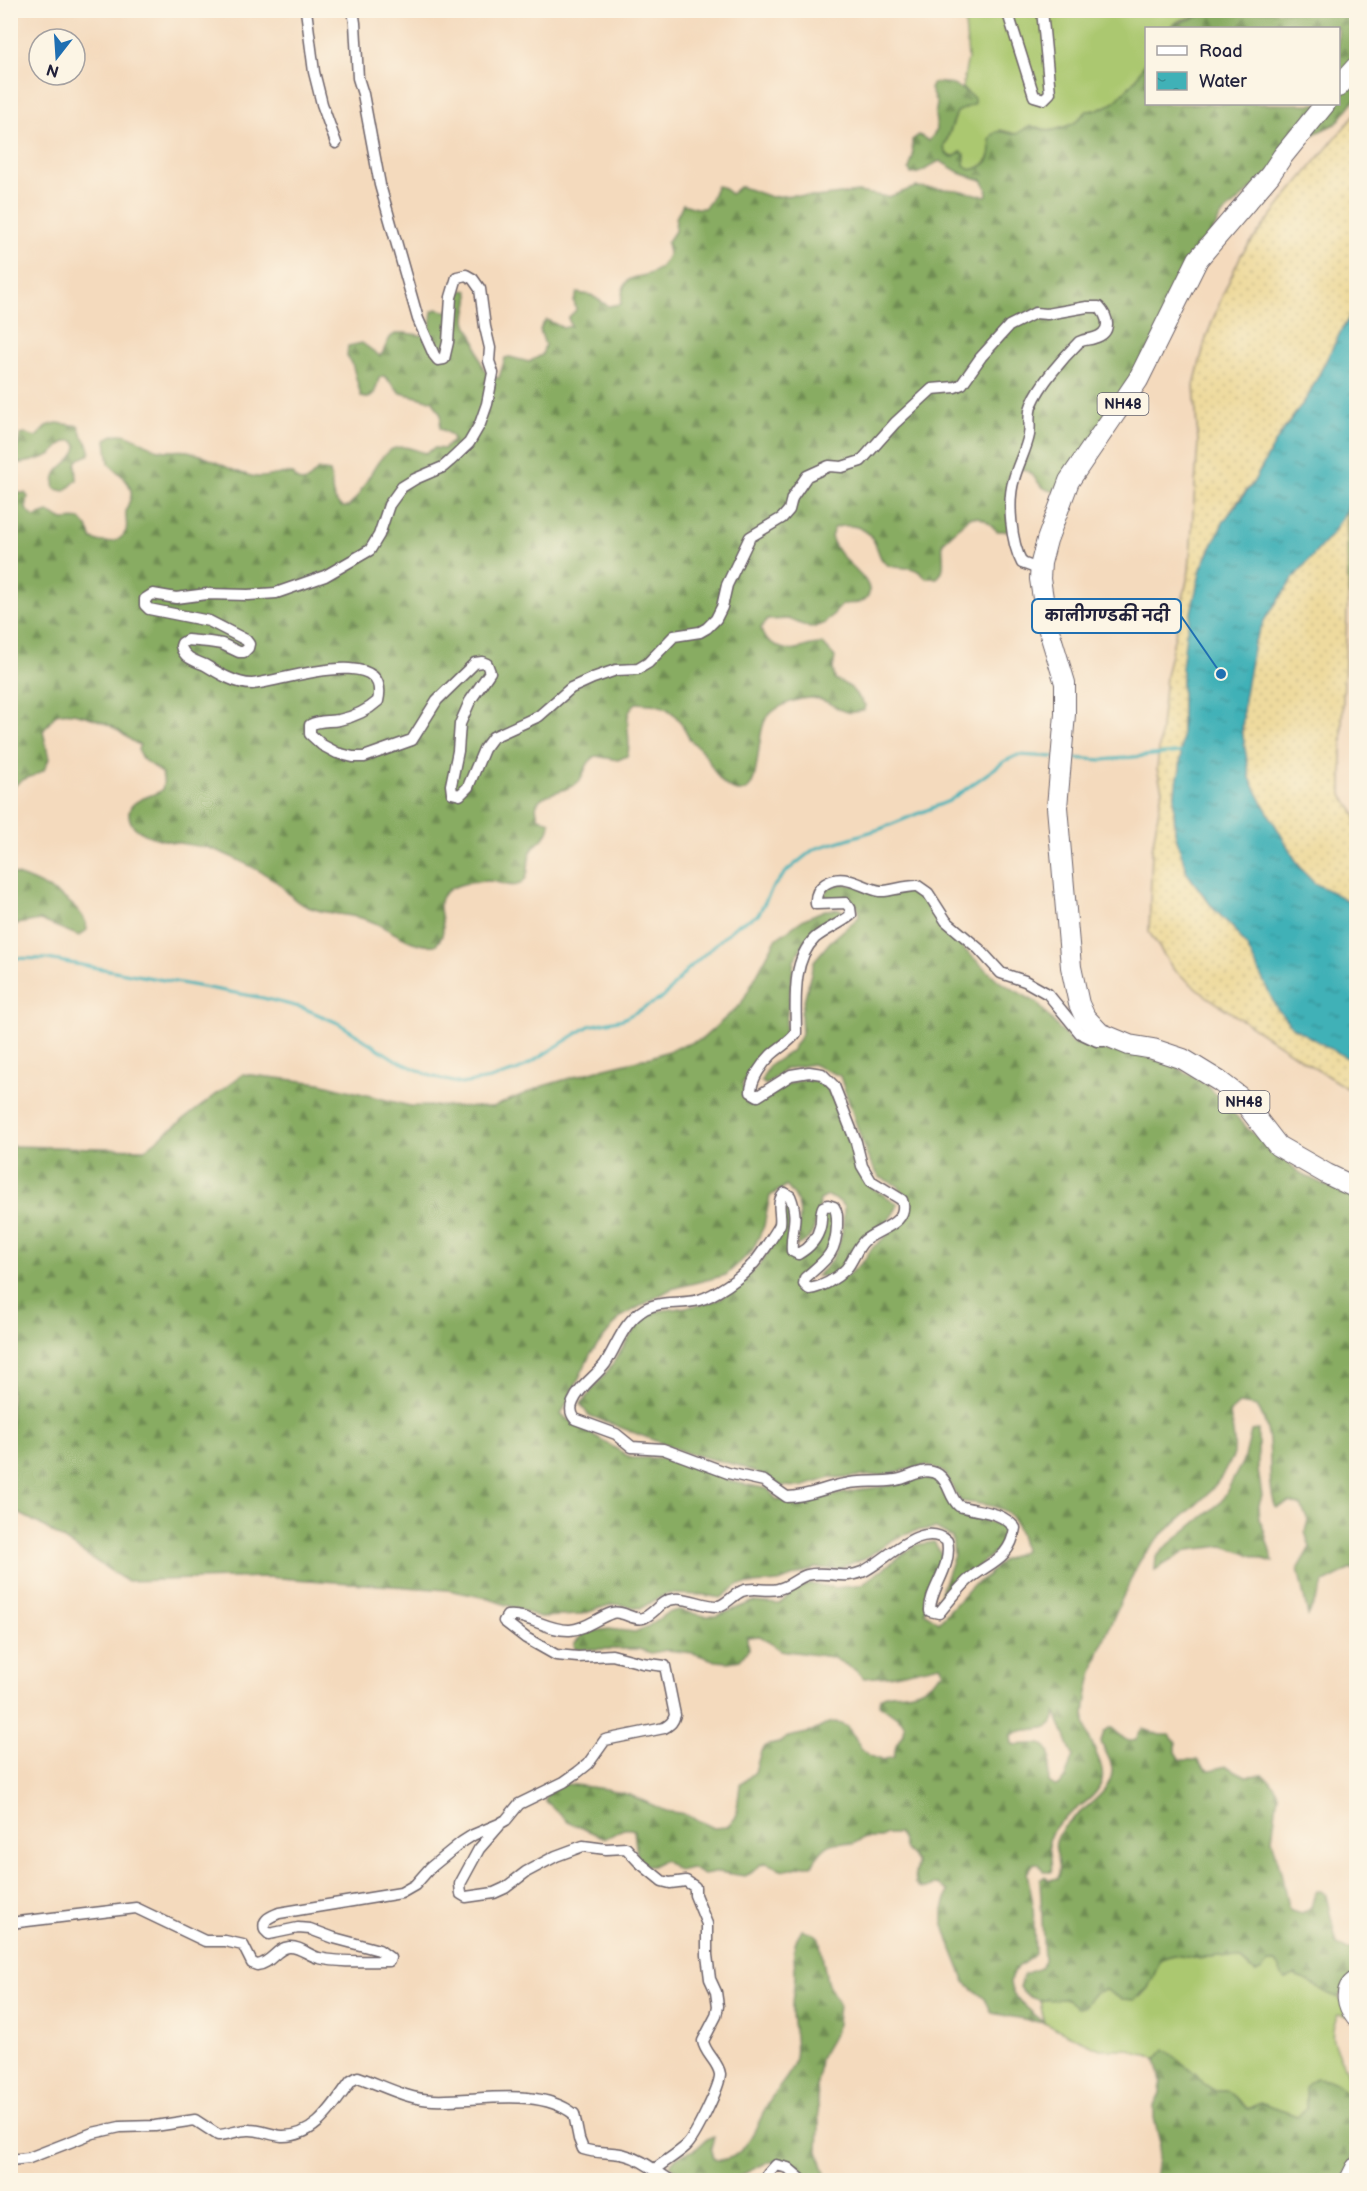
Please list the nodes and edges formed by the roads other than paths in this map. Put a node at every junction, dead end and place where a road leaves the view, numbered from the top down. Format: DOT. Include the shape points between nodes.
graph roads {
  1 [pos="306,10"];
  2 [pos="352,10"];
  3 [pos="1007,10"];
  4 [pos="1042,10"];
  5 [pos="1356,67"];
  6 [pos="1340,85"];
  7 [pos="1324,105"];
  8 [pos="336,143"];
  9 [pos="1041,563"];
  10 [pos="1116,1038"];
  11 [pos="1356,1188"];
  12 [pos="499,1824"];
  13 [pos="10,1923"];
  14 [pos="1356,1981"];
  15 [pos="1356,2017"];
  16 [pos="10,2160"];
  17 [pos="1356,2168"];
  18 [pos="655,2169"];
  19 [pos="670,2181"];
  20 [pos="769,2181"];
  21 [pos="802,2181"];
  22 [pos="1350,2181"];
  1 -- 8 [label="street" via="314,72"];
  2 -- 9 [label="street" via="358,78 380,184 418,319 434,355 438,360 444,359 457,277 466,275 473,279 480,289 493,374 487,404 469,443 443,467 402,487 389,505 370,550 325,576 276,593 176,598 153,594 145,599 149,609 209,621 249,644 244,652 238,652 222,644 188,640 181,649 189,658 249,684 328,670 371,674 380,687 378,701 369,709 340,720 310,725 310,734 322,745 337,753 364,757 412,740 437,700 476,663 487,664 490,672 460,724 451,784 452,793 460,795 493,737 539,716 572,688 593,678 616,670 638,669 674,636 707,628 722,607 727,585 750,537 782,518 807,476 829,466 861,461 932,389 962,384 1009,326 1035,313 1099,307 1107,316 1104,333 1079,342 1031,405 1030,433 1014,479 1011,511 1016,551 1022,563 1033,567"];
  3 -- 4 [label="street" via="1034,96 1044,99 1050,93"];
  5 -- 6 [label="highway"];
  7 -- 9 [label="highway, NH48" via="1198,259 1138,380 1069,481"];
  9 -- 10 [label="highway, NH48" via="1047,624 1065,683 1057,807 1071,967 1085,1017 1100,1033"];
  10 -- 11 [label="highway, NH48" via="1169,1054 1200,1069 1240,1097 1278,1146"];
  10 -- 12 [label="street" via="1104,1041 1086,1036 1071,1024 1048,994 1001,973 946,921 928,893 918,886 880,891 838,879 822,886 816,904 846,903 850,915 808,946 796,985 796,1033 772,1053 753,1080 751,1092 758,1096 785,1078 803,1072 822,1074 834,1086 871,1181 902,1200 900,1216 891,1227 871,1235 846,1269 808,1289 805,1278 830,1256 834,1246 837,1212 834,1207 823,1207 814,1242 798,1254 792,1251 794,1204 785,1193 779,1202 780,1225 752,1266 699,1300 645,1309 628,1323 605,1363 577,1395 571,1404 571,1414 616,1434 632,1447 663,1449 718,1470 764,1481 787,1497 843,1484 893,1481 921,1471 933,1472 947,1483 959,1506 1001,1516 1015,1528 1014,1535 997,1561 969,1579 939,1613 930,1611 930,1604 948,1547 947,1541 937,1535 906,1542 860,1573 807,1575 779,1589 744,1590 719,1606 670,1600 641,1619 612,1613 584,1627 567,1630 507,1616 506,1624 556,1655 612,1655 665,1666 675,1715 664,1728 605,1740 578,1772 519,1804"];
  12 -- 13 [label="street" via="451,1850 415,1885 401,1893 279,1913 264,1923 269,1934 310,1929 379,1950 389,1961 316,1958 287,1947 257,1965 243,1945 205,1941 136,1908"];
  12 -- 18 [label="street" via="479,1849 460,1884 461,1894 466,1898 494,1893 556,1856 586,1846 626,1848 662,1881 686,1881 695,1887 707,1924 710,1978 718,2006 703,2041 720,2080 692,2139"];
  14 -- 15 [label="highway" via="1347,1998"];
  16 -- 18 [label="street" via="29,2158 104,2129 187,2121 200,2122 218,2135 250,2130 281,2136 302,2134 319,2122 357,2077 410,2097 432,2100 530,2099 552,2103 574,2114 583,2149 622,2154"];
  17 -- 22 [label="highway"];
  18 -- 19 [label="street"];
  20 -- 21 [label="street" via="768,2174 776,2164 788,2168"];
}
